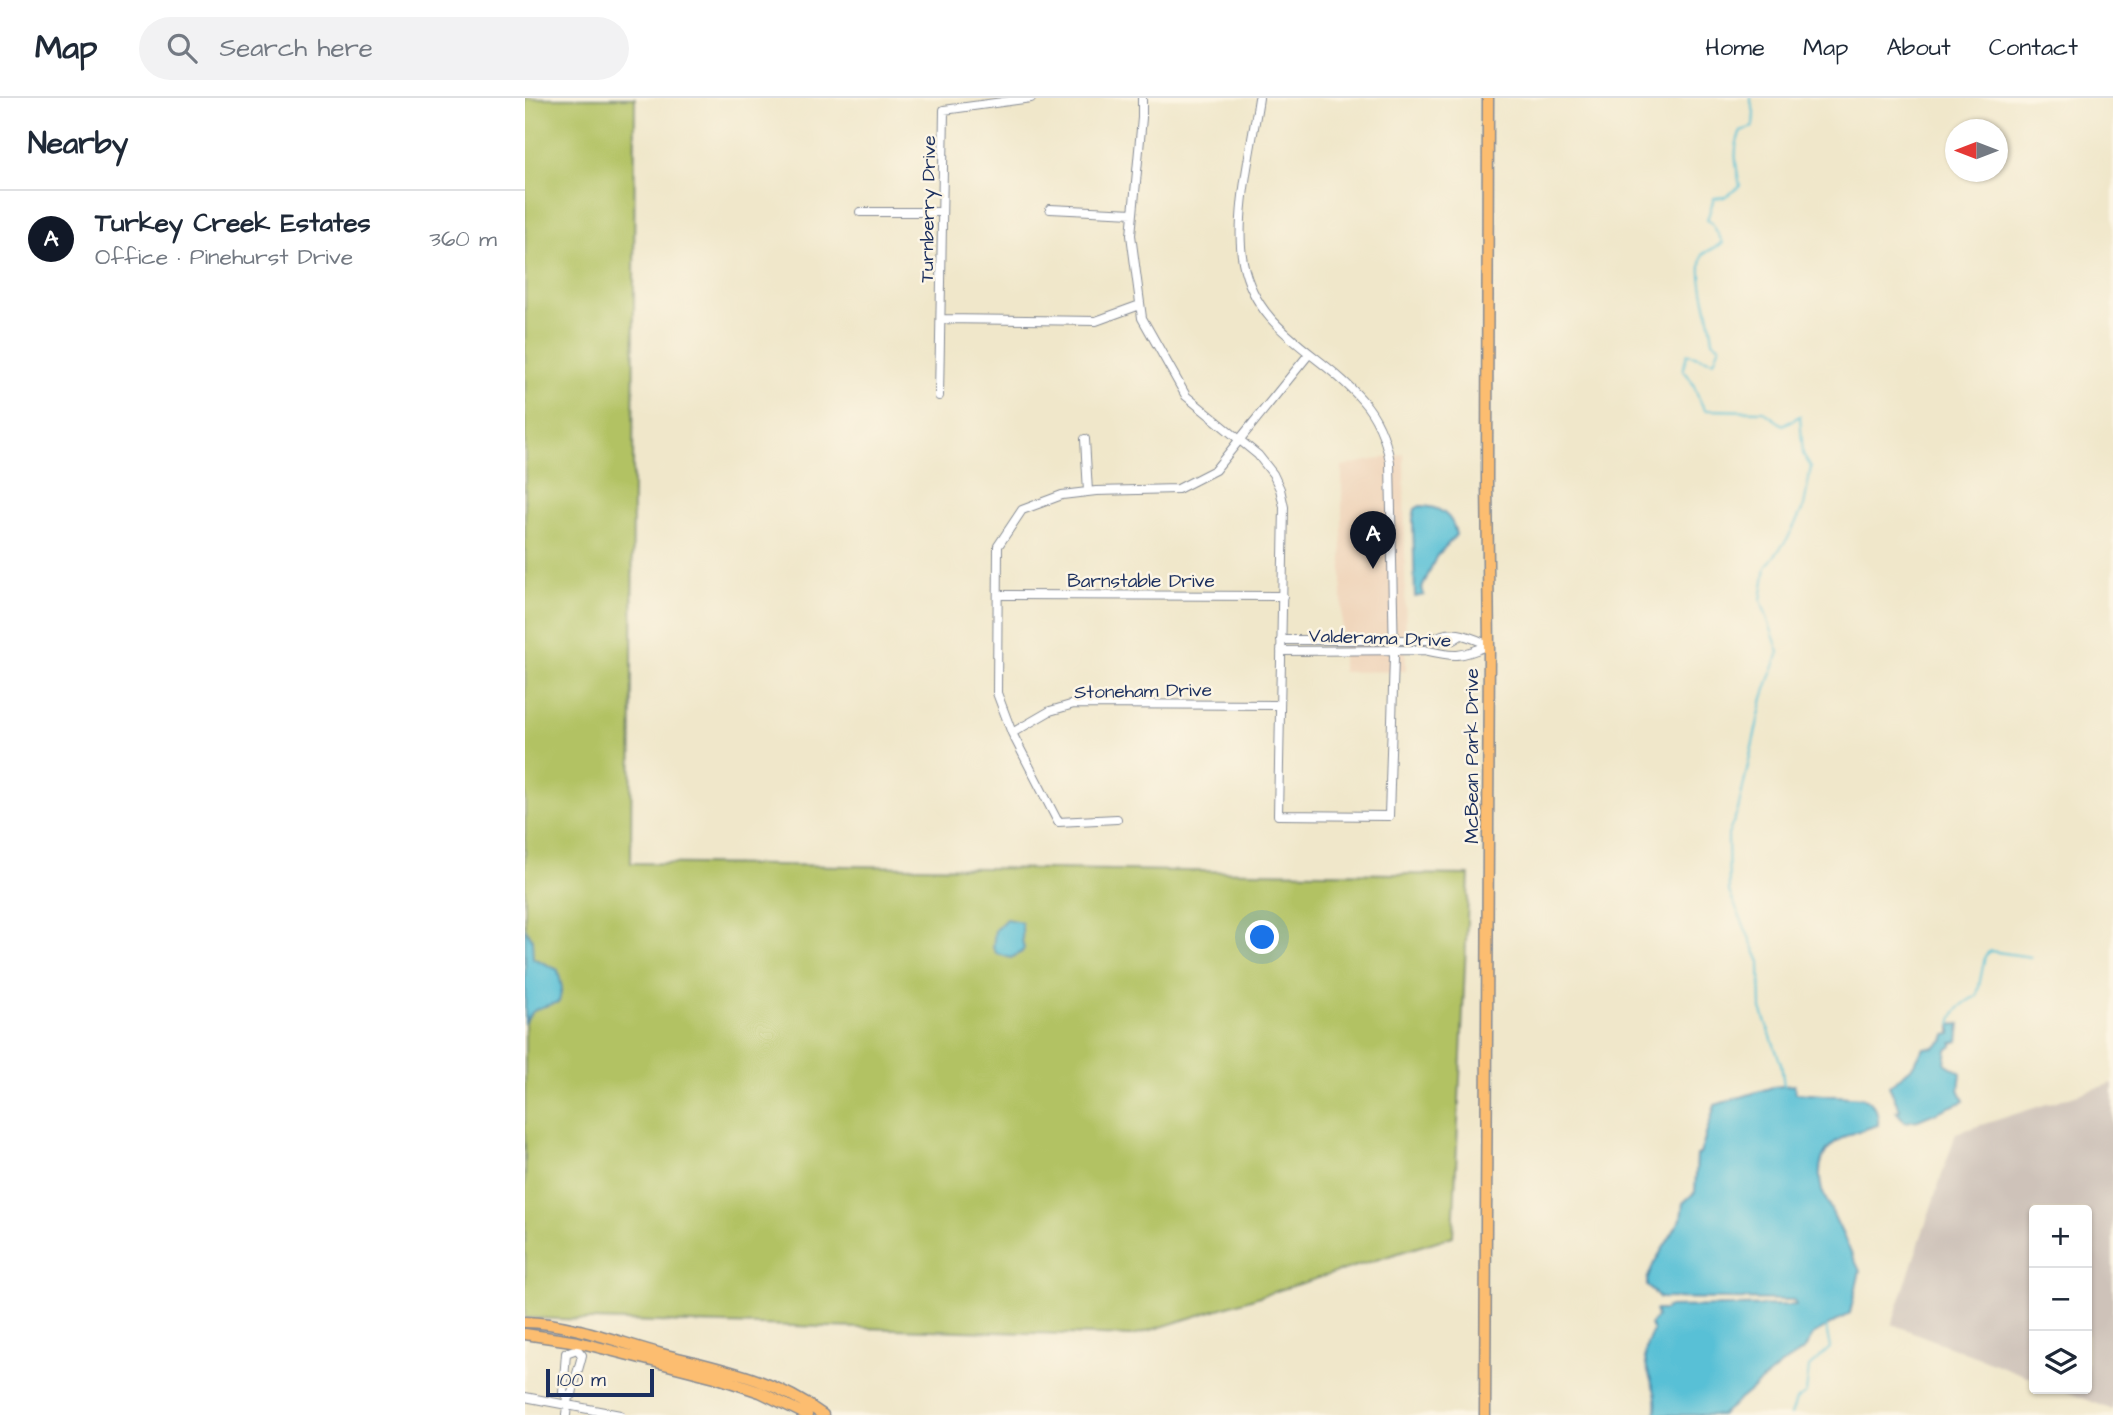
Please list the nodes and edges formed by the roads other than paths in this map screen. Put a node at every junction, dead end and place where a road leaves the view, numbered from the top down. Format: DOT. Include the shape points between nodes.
graph roads {
  1 [pos="1031,98"];
  2 [pos="1142,98"];
  3 [pos="1259,98"];
  4 [pos="1489,98"];
  5 [pos="1050,209"];
  6 [pos="860,212"];
  7 [pos="943,212"];
  8 [pos="1133,213"];
  9 [pos="1140,305"];
  10 [pos="941,319"];
  11 [pos="1309,354"];
  12 [pos="939,396"];
  13 [pos="1085,439"];
  14 [pos="1240,439"];
  15 [pos="1088,492"];
  16 [pos="998,595"];
  17 [pos="1283,596"];
  18 [pos="1281,640"];
  19 [pos="1433,640"];
  20 [pos="1394,645"];
  21 [pos="1489,645"];
  22 [pos="1281,651"];
  23 [pos="1433,652"];
  24 [pos="1280,705"];
  25 [pos="1012,733"];
  26 [pos="1117,819"];
  27 [pos="525,1322"];
  28 [pos="525,1334"];
  29 [pos="578,1340"];
  30 [pos="570,1377"];
  31 [pos="525,1397"];
  32 [pos="567,1400"];
  33 [pos="566,1415"];
  34 [pos="620,1415"];
  35 [pos="807,1415"];
  36 [pos="823,1415"];
  37 [pos="1485,1415"];
  1 -- 7 [label="street, Turnberry Drive" via="944,110"];
  2 -- 8 [label="street"];
  3 -- 11 [label="street" via="1241,221 1242,259 1251,289 1267,315"];
  4 -- 21 [label="main road, McBean Park Drive"];
  5 -- 8 [label="street"];
  6 -- 7 [label="street"];
  7 -- 10 [label="street, Turnberry Drive"];
  8 -- 9 [label="street" via="1131,235"];
  9 -- 10 [label="street" via="1096,321"];
  9 -- 14 [label="street" via="1142,318 1186,396"];
  10 -- 12 [label="street, Turnberry Drive"];
  11 -- 14 [label="street"];
  11 -- 20 [label="street" via="1363,401 1387,446"];
  13 -- 15 [label="street"];
  14 -- 15 [label="street" via="1215,470 1178,489"];
  14 -- 17 [label="street" via="1258,455 1280,489"];
  15 -- 16 [label="street" via="1062,495 1023,510 998,545"];
  16 -- 17 [label="street, Barnstable Drive"];
  16 -- 25 [label="street" via="997,692"];
  17 -- 18 [label="street"];
  18 -- 20 [label="street, Valderama Drive"];
  18 -- 22 [label="street"];
  19 -- 20 [label="street, Valderama Drive"];
  19 -- 21 [label="street, Valderama Drive" via="1444,634 1461,635"];
  19 -- 23 [label="street"];
  20 -- 22 [label="street, Valderama Drive"];
  20 -- 23 [label="street, Valderama Drive"];
  20 -- 24 [label="street" via="1389,816 1278,815"];
  21 -- 23 [label="street, Valderama Drive" via="1465,655"];
  21 -- 37 [label="main road, McBean Park Drive"];
  22 -- 24 [label="street"];
  24 -- 25 [label="street, Stoneham Drive" via="1074,704 1050,711"];
  25 -- 26 [label="street" via="1058,822"];
  27 -- 29 [label="main road" via="561,1326"];
  28 -- 29 [label="main road"];
  29 -- 30 [label="street" via="582,1355 579,1372"];
  29 -- 30 [label="street" via="566,1353 563,1371"];
  29 -- 35 [label="main road" via="760,1392"];
  29 -- 36 [label="main road" via="750,1376"];
  30 -- 32 [label="street" via="563,1393"];
  31 -- 32 [label="street"];
  32 -- 33 [label="street"];
  32 -- 34 [label="street"];
}
